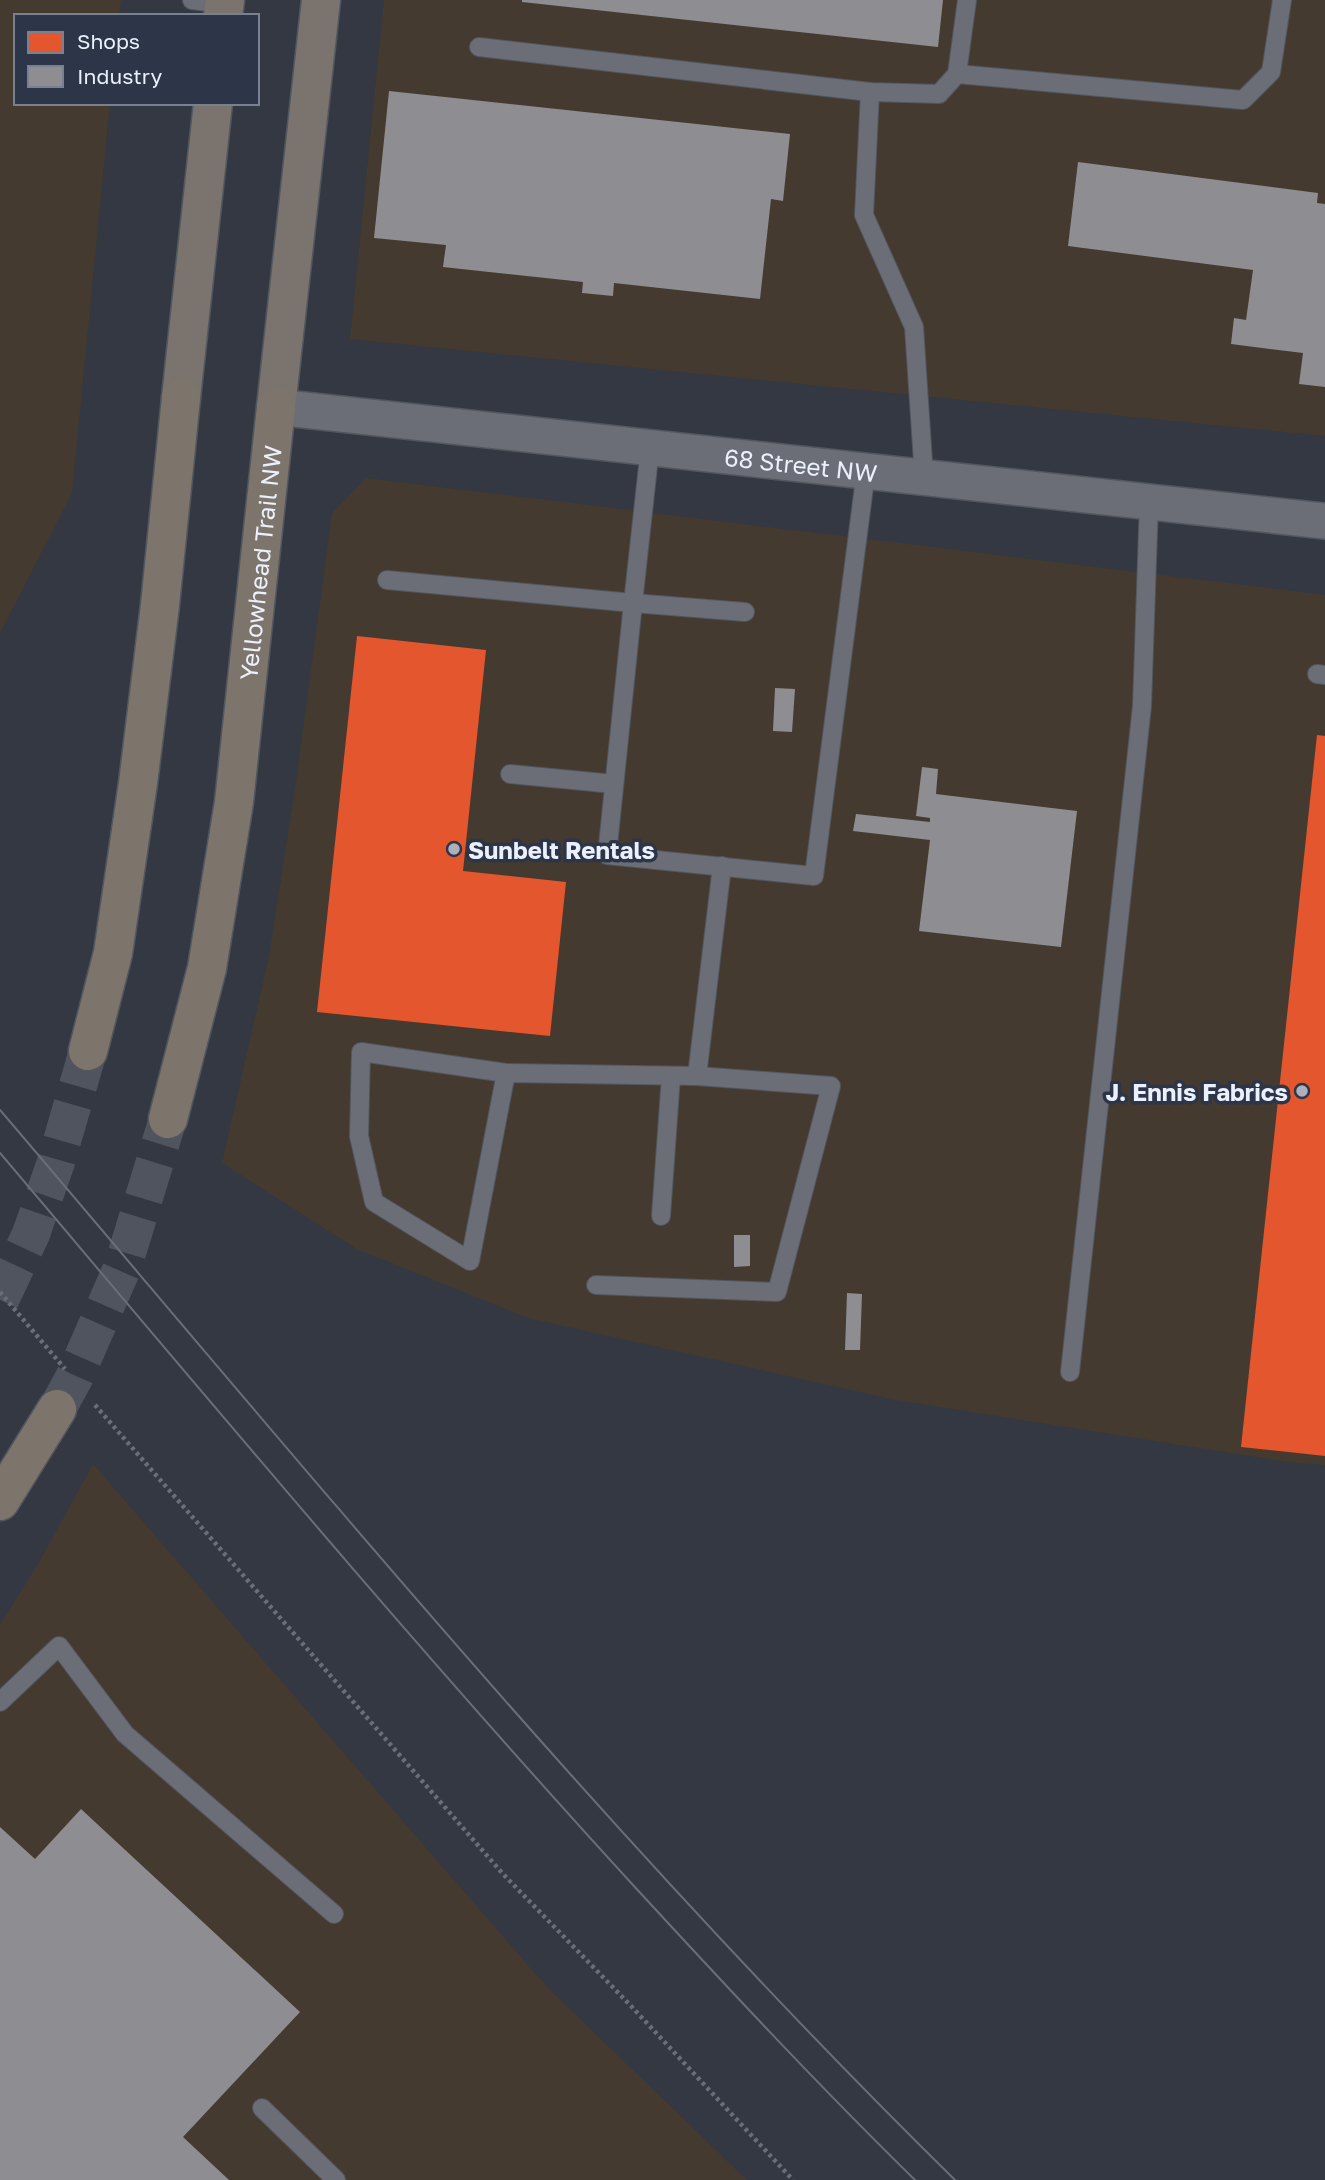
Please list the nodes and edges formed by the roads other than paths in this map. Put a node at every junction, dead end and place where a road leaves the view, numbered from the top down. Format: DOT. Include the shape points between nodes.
graph roads {
  1 [pos="321,0"];
  2 [pos="967,0"];
  3 [pos="1282,0"];
  4 [pos="479,47"];
  5 [pos="957,74"];
  6 [pos="870,92"];
  7 [pos="213,105"];
  8 [pos="276,407"];
  9 [pos="650,448"];
  10 [pos="866,471"];
  11 [pos="924,477"];
  12 [pos="1149,502"];
  13 [pos="1325,521"];
  14 [pos="387,580"];
  15 [pos="633,603"];
  16 [pos="745,612"];
  17 [pos="510,774"];
  18 [pos="614,784"];
  19 [pos="722,866"];
  20 [pos="88,1051"];
  21 [pos="506,1073"];
  22 [pos="671,1076"];
  23 [pos="696,1076"];
  24 [pos="168,1119"];
  25 [pos="661,1216"];
  26 [pos="596,1286"];
  27 [pos="1070,1372"];
  28 [pos="73,1395"];
  29 [pos="0,1501"];
  30 [pos="0,1702"];
  31 [pos="334,1914"];
  32 [pos="262,2108"];
  33 [pos="336,2180"];
  1 -- 8 [label="highway, Yellowhead Trail NW"];
  2 -- 5 [label="lane"];
  3 -- 5 [label="lane" via="1271,72 1243,100"];
  4 -- 6 [label="lane"];
  5 -- 6 [label="lane" via="939,93"];
  6 -- 11 [label="lane" via="863,215 914,327"];
  7 -- 20 [label="highway" via="138,783 113,953"];
  8 -- 9 [label="street, 68 Street NW"];
  8 -- 24 [label="highway, Yellowhead Trail NW" via="234,802 207,968"];
  9 -- 10 [label="street, 68 Street NW"];
  9 -- 15 [label="lane"];
  10 -- 11 [label="street, 68 Street NW"];
  10 -- 19 [label="lane" via="814,876"];
  11 -- 12 [label="street, 68 Street NW"];
  12 -- 13 [label="street, 68 Street NW"];
  12 -- 27 [label="lane" via="1142,706"];
  14 -- 15 [label="lane"];
  15 -- 16 [label="lane"];
  15 -- 18 [label="lane"];
  17 -- 18 [label="lane"];
  18 -- 19 [label="lane" via="607,855"];
  19 -- 23 [label="lane"];
  21 -- 21 [label="lane" via="361,1052 359,1136 374,1202 470,1261"];
  21 -- 22 [label="lane"];
  22 -- 23 [label="lane"];
  22 -- 25 [label="lane"];
  23 -- 26 [label="lane" via="831,1086 777,1292"];
  28 -- 29 [label="highway"];
  30 -- 31 [label="lane" via="59,1646 125,1734"];
  32 -- 33 [label="lane"];
}
